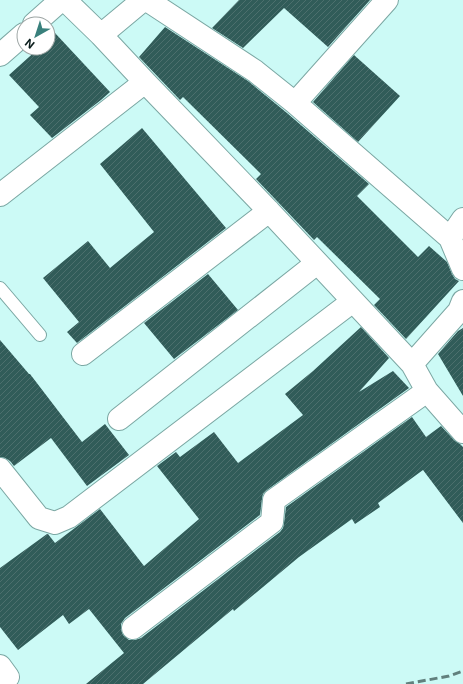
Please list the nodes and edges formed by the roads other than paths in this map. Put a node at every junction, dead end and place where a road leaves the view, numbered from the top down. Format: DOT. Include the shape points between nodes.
graph roads {
  1 [pos="61,0"];
  2 [pos="65,0"];
  3 [pos="145,0"];
  4 [pos="387,0"];
  5 [pos="43,16"];
  6 [pos="101,35"];
  7 [pos="16,41"];
  8 [pos="0,56"];
  9 [pos="145,82"];
  10 [pos="295,103"];
  11 [pos="0,195"];
  12 [pos="269,211"];
  13 [pos="463,219"];
  14 [pos="450,238"];
  15 [pos="317,262"];
  16 [pos="463,269"];
  17 [pos="0,288"];
  18 [pos="353,300"];
  19 [pos="463,301"];
  20 [pos="40,335"];
  21 [pos="83,354"];
  22 [pos="412,364"];
  23 [pos="427,391"];
  24 [pos="119,419"];
  25 [pos="458,419"];
  26 [pos="0,469"];
  27 [pos="132,628"];
  1 -- 5 [label="street"];
  2 -- 6 [label="street"];
  3 -- 6 [label="street"];
  3 -- 10 [label="street" via="255,71"];
  4 -- 10 [label="street"];
  6 -- 9 [label="street"];
  7 -- 8 [label="street"];
  9 -- 11 [label="street"];
  9 -- 12 [label="street"];
  10 -- 14 [label="street"];
  12 -- 15 [label="street"];
  12 -- 21 [label="street"];
  13 -- 14 [label="street"];
  14 -- 16 [label="street"];
  15 -- 18 [label="street"];
  15 -- 24 [label="street"];
  17 -- 20 [label="lane"];
  18 -- 22 [label="street"];
  18 -- 26 [label="street" via="69,517 55,522 39,518"];
  19 -- 22 [label="street" via="459,311"];
  22 -- 23 [label="street"];
  23 -- 25 [label="street"];
  23 -- 27 [label="street" via="274,500 272,522"];
}
